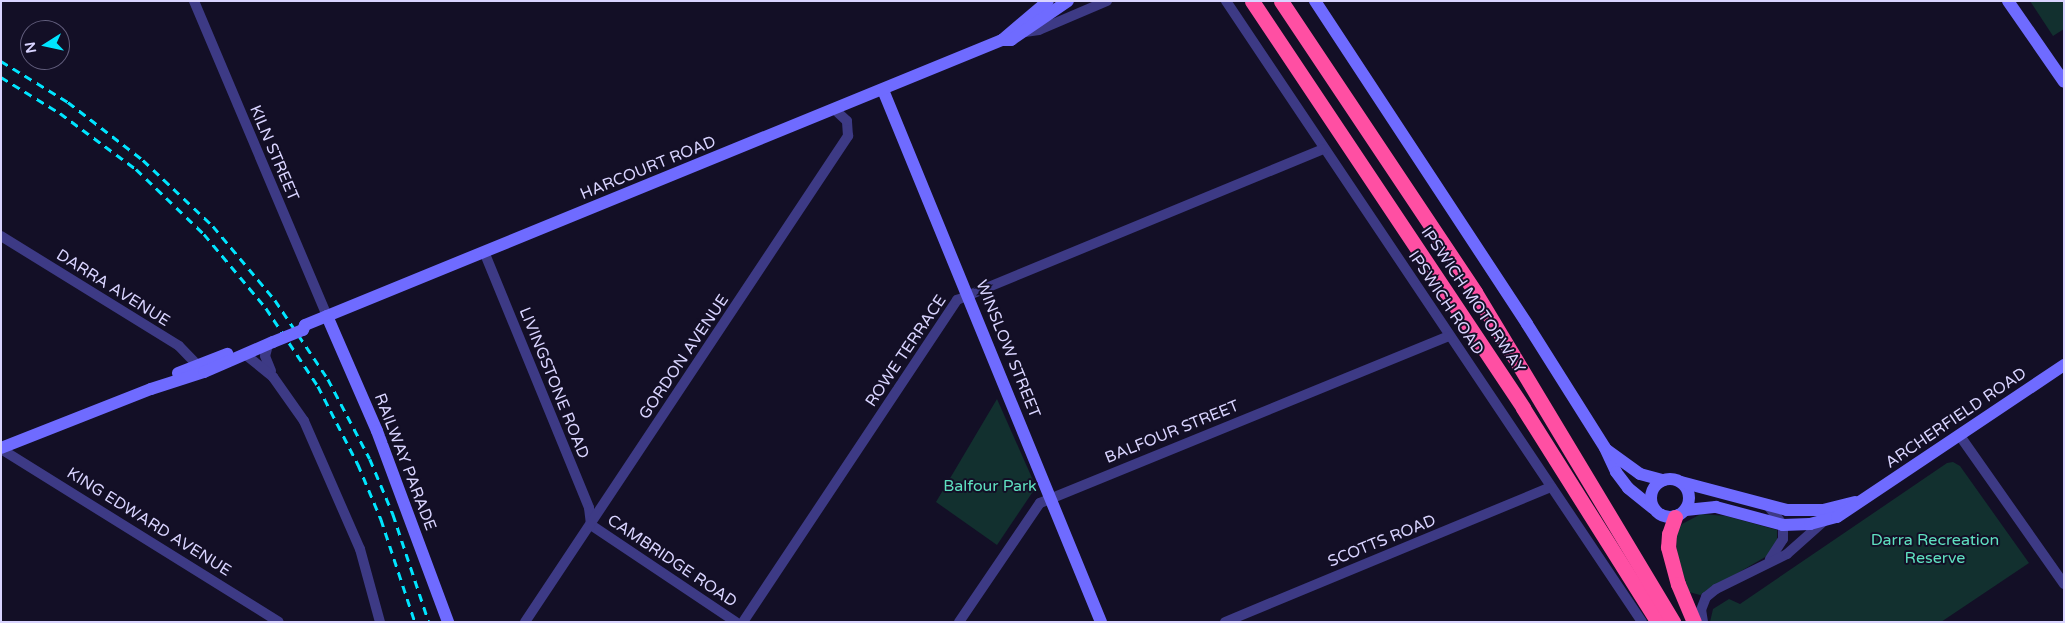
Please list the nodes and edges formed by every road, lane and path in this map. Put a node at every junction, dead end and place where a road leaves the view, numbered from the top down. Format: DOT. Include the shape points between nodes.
graph roads {
  1 [pos="194,1"];
  2 [pos="1048,1"];
  3 [pos="1068,1"];
  4 [pos="1107,1"];
  5 [pos="1226,1"];
  6 [pos="1240,1"];
  7 [pos="1252,1"];
  8 [pos="1281,1"];
  9 [pos="1315,1"];
  10 [pos="2008,1"];
  11 [pos="1268,25"];
  12 [pos="1025,32"];
  13 [pos="1002,40"];
  14 [pos="2064,82"];
  15 [pos="883,90"];
  16 [pos="835,110"];
  17 [pos="1323,149"];
  18 [pos="1,236"];
  19 [pos="485,254"];
  20 [pos="968,296"];
  21 [pos="327,316"];
  22 [pos="1449,336"];
  23 [pos="270,341"];
  24 [pos="246,355"];
  25 [pos="2064,365"];
  26 [pos="201,369"];
  27 [pos="274,377"];
  28 [pos="1960,436"];
  29 [pos="1,448"];
  30 [pos="1605,448"];
  31 [pos="1663,480"];
  32 [pos="1681,482"];
  33 [pos="1551,487"];
  34 [pos="1051,498"];
  35 [pos="1867,498"];
  36 [pos="1769,507"];
  37 [pos="1652,508"];
  38 [pos="1680,514"];
  39 [pos="1824,522"];
  40 [pos="591,525"];
  41 [pos="1783,525"];
  42 [pos="1769,560"];
  43 [pos="2064,584"];
  44 [pos="279,622"];
  45 [pos="380,622"];
  46 [pos="448,622"];
  47 [pos="525,622"];
  48 [pos="736,622"];
  49 [pos="743,622"];
  50 [pos="959,622"];
  51 [pos="1101,622"];
  52 [pos="1225,622"];
  53 [pos="1642,622"];
  54 [pos="1658,622"];
  55 [pos="1673,622"];
  56 [pos="1694,622"];
  57 [pos="1703,622"];
  1 -- 21 [label="street, KILN STREET"];
  2 -- 13 [label="main road, HARCOURT ROAD"];
  3 -- 12 [label="main road, HARCOURT ROAD"];
  4 -- 12 [label="street, HARCOURT ROAD" via="1039,30"];
  5 -- 17 [label="street, IPSWICH ROAD"];
  6 -- 11 [label="highway" via="1254,19"];
  7 -- 11 [label="highway, IPSWICH MOTORWAY"];
  8 -- 55 [label="highway, IPSWICH MOTORWAY" via="1476,292"];
  9 -- 30 [label="main road"];
  10 -- 14 [label="main road"];
  11 -- 54 [label="highway, IPSWICH MOTORWAY" via="1518,400"];
  12 -- 13 [label="main road, HARCOURT ROAD" via="1011,40"];
  13 -- 15 [label="main road, HARCOURT ROAD"];
  15 -- 16 [label="main road, HARCOURT ROAD"];
  15 -- 20 [label="main road, WINSLOW STREET"];
  16 -- 19 [label="main road, HARCOURT ROAD"];
  16 -- 40 [label="street, GORDON AVENUE" via="848,122 848,136"];
  17 -- 20 [label="street, ROWE TERRACE"];
  17 -- 22 [label="street, IPSWICH ROAD"];
  18 -- 26 [label="street, DARRA AVENUE" via="179,346"];
  19 -- 21 [label="main road, HARCOURT ROAD"];
  19 -- 40 [label="street, LIVINGSTONE ROAD" via="589,508"];
  20 -- 34 [label="main road, WINSLOW STREET"];
  20 -- 49 [label="street, ROWE TERRACE" via="957,300"];
  21 -- 23 [label="main road, HARCOURT ROAD, bridge" via="305,325 302,330"];
  21 -- 46 [label="main road, RAILWAY PARADE" via="377,431"];
  22 -- 33 [label="street, IPSWICH ROAD"];
  22 -- 34 [label="street, BALFOUR STREET"];
  23 -- 24 [label="main road"];
  23 -- 26 [label="main road"];
  23 -- 27 [label="street" via="265,356"];
  24 -- 26 [label="main road"];
  24 -- 27 [label="street"];
  25 -- 28 [label="main road, ARCHERFIELD ROAD"];
  26 -- 29 [label="main road"];
  27 -- 45 [label="street" via="304,421 344,510 360,549"];
  28 -- 35 [label="main road, ARCHERFIELD ROAD"];
  28 -- 43 [label="street"];
  29 -- 44 [label="street, KING EDWARD AVENUE"];
  30 -- 31 [label="main road" via="1640,474"];
  30 -- 37 [label="main road" via="1628,488"];
  31 -- 32 [label="main road"];
  31 -- 37 [label="main road" via="1653,488"];
  32 -- 36 [label="main road, ARCHERFIELD ROAD"];
  32 -- 38 [label="main road" via="1688,492"];
  33 -- 52 [label="street, SCOTTS ROAD"];
  33 -- 53 [label="street, IPSWICH ROAD"];
  34 -- 50 [label="street, BALFOUR STREET" via="1037,506"];
  34 -- 51 [label="main road, WINSLOW STREET"];
  35 -- 36 [label="main road, ARCHERFIELD ROAD" via="1823,510"];
  35 -- 39 [label="main road, ARCHERFIELD ROAD"];
  36 -- 41 [label="street"];
  37 -- 38 [label="main road" via="1662,516"];
  38 -- 41 [label="main road, ARCHERFIELD ROAD" via="1716,507"];
  38 -- 56 [label="highway" via="1669,534 1668,548"];
  39 -- 41 [label="main road, ARCHERFIELD ROAD"];
  39 -- 42 [label="street" via="1787,554"];
  40 -- 47 [label="street, GORDON AVENUE"];
  40 -- 48 [label="street, CAMBRIDGE ROAD"];
  41 -- 42 [label="street" via="1783,539"];
  42 -- 57 [label="street" via="1706,597 1701,610"];
}
